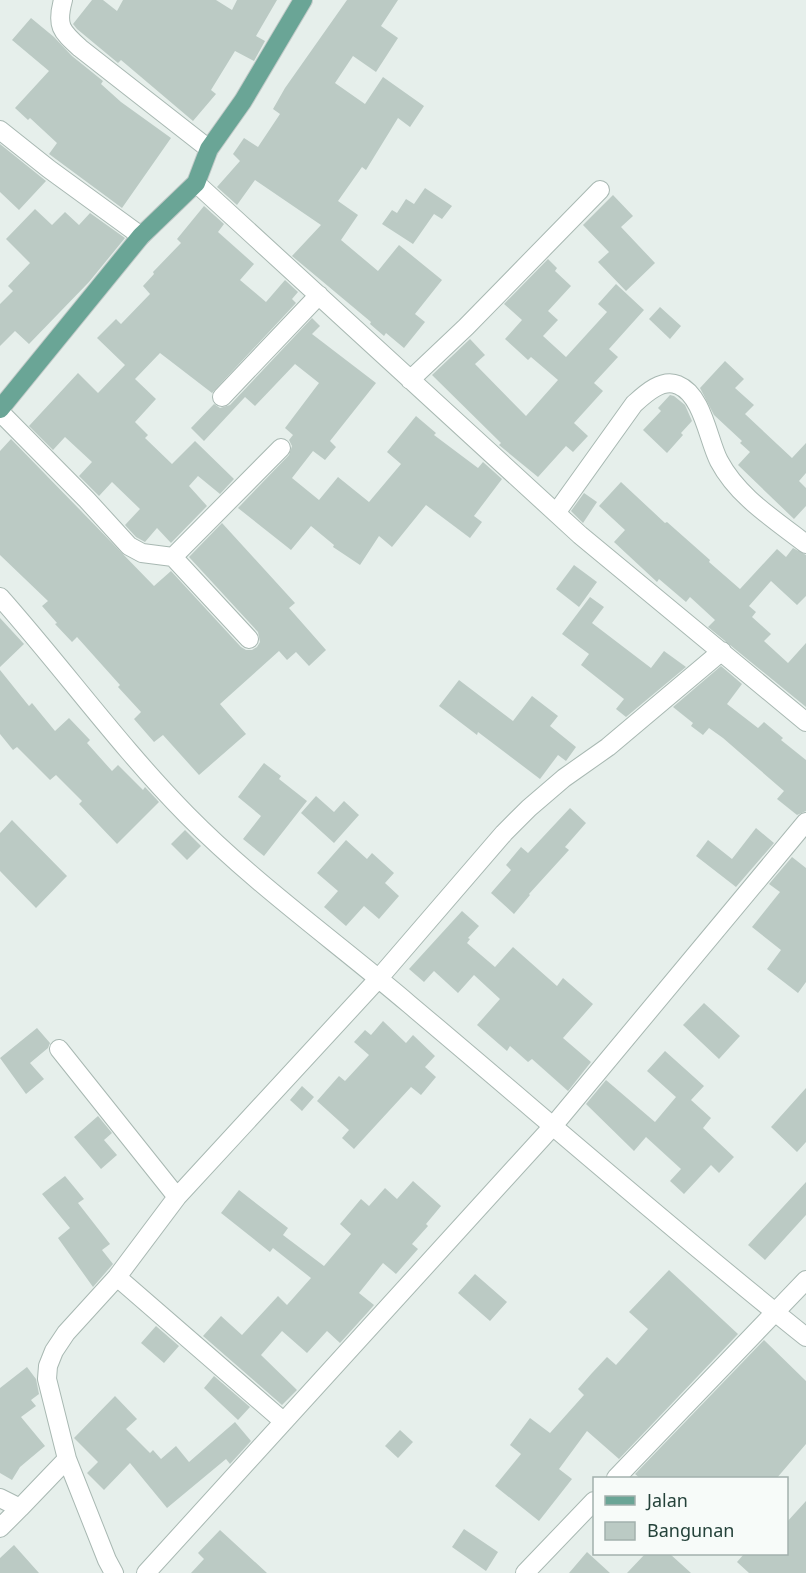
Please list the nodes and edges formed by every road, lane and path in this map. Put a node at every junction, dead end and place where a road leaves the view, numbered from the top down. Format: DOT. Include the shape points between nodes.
graph roads {
  1 [pos="63,0"];
  2 [pos="303,0"];
  3 [pos="0,130"];
  4 [pos="209,148"];
  5 [pos="196,183"];
  6 [pos="600,190"];
  7 [pos="141,236"];
  8 [pos="319,295"];
  9 [pos="410,380"];
  10 [pos="222,397"];
  11 [pos="0,411"];
  12 [pos="281,448"];
  13 [pos="556,513"];
  14 [pos="806,544"];
  15 [pos="173,557"];
  16 [pos="0,597"];
  17 [pos="249,639"];
  18 [pos="722,651"];
  19 [pos="806,722"];
  20 [pos="806,822"];
  21 [pos="379,978"];
  22 [pos="58,1049"];
  23 [pos="554,1126"];
  24 [pos="177,1197"];
  25 [pos="117,1277"];
  26 [pos="806,1280"];
  27 [pos="776,1312"];
  28 [pos="806,1337"];
  29 [pos="283,1421"];
  30 [pos="67,1459"];
  31 [pos="618,1477"];
  32 [pos="0,1498"];
  33 [pos="593,1502"];
  34 [pos="20,1508"];
  35 [pos="0,1528"];
  36 [pos="114,1573"];
  37 [pos="146,1573"];
  38 [pos="525,1573"];
  1 -- 4 [label="street" via="59,20 62,31"];
  2 -- 4 [label="main road" via="243,101"];
  3 -- 7 [label="street"];
  4 -- 5 [label="main road"];
  5 -- 7 [label="main road"];
  5 -- 8 [label="street"];
  6 -- 9 [label="street"];
  7 -- 11 [label="main road"];
  8 -- 9 [label="street"];
  8 -- 10 [label="street"];
  9 -- 13 [label="street"];
  11 -- 15 [label="street" via="129,546 141,553"];
  12 -- 15 [label="street"];
  13 -- 14 [label="street" via="634,404 664,383 678,385 697,404 719,461 740,491"];
  13 -- 18 [label="street"];
  15 -- 17 [label="street"];
  16 -- 21 [label="street" via="185,813 278,898"];
  18 -- 19 [label="street"];
  18 -- 21 [label="street" via="529,808"];
  20 -- 23 [label="street"];
  21 -- 23 [label="street"];
  21 -- 24 [label="street"];
  22 -- 24 [label="street"];
  23 -- 27 [label="street"];
  23 -- 29 [label="street"];
  24 -- 25 [label="street"];
  25 -- 29 [label="street"];
  25 -- 30 [label="street" via="66,1333 48,1366 47,1379"];
  26 -- 27 [label="street"];
  27 -- 28 [label="street"];
  27 -- 31 [label="street"];
  29 -- 37 [label="street"];
  30 -- 34 [label="street"];
  30 -- 36 [label="street"];
  32 -- 34 [label="street"];
  33 -- 38 [label="street"];
  34 -- 35 [label="street"];
}
